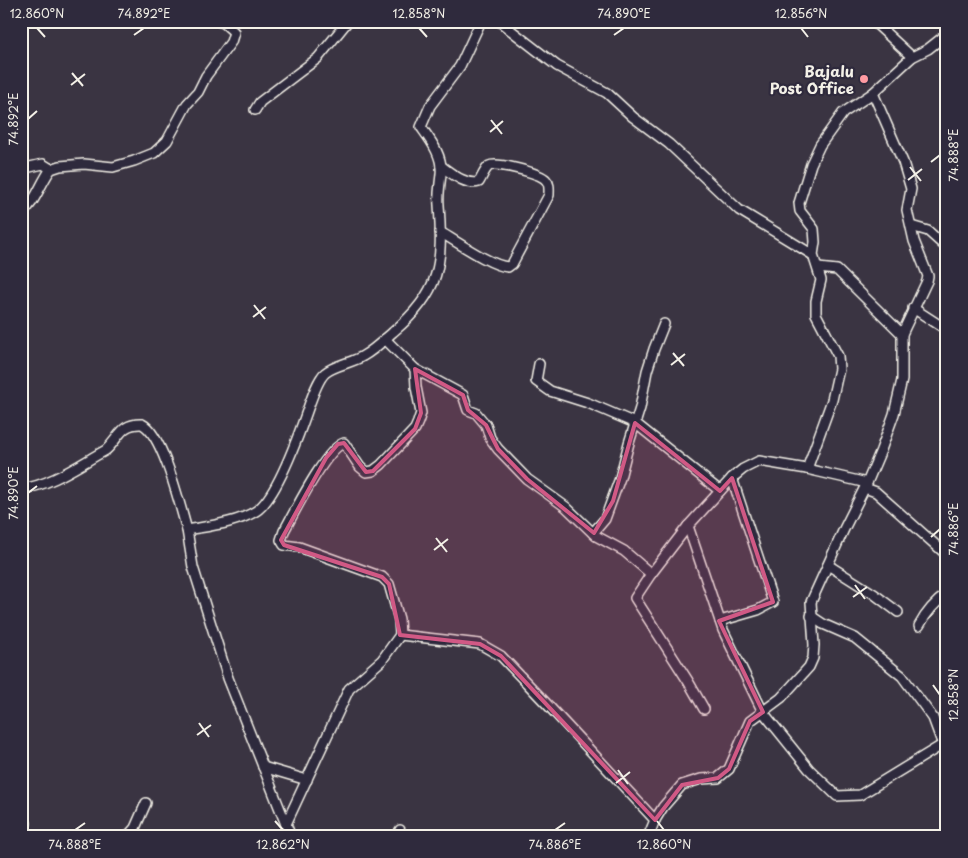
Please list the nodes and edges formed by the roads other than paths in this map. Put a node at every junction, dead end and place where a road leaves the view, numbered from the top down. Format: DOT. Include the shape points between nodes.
graph roads {
  1 [pos="217,21"];
  2 [pos="348,21"];
  3 [pos="481,21"];
  4 [pos="499,21"];
  5 [pos="873,21"];
  6 [pos="947,34"];
  7 [pos="912,57"];
  8 [pos="874,93"];
  9 [pos="255,110"];
  10 [pos="441,166"];
  11 [pos="51,169"];
  12 [pos="21,170"];
  13 [pos="21,214"];
  14 [pos="911,226"];
  15 [pos="440,232"];
  16 [pos="947,248"];
  17 [pos="813,255"];
  18 [pos="818,268"];
  19 [pos="913,308"];
  20 [pos="664,324"];
  21 [pos="947,330"];
  22 [pos="902,334"];
  23 [pos="385,339"];
  24 [pos="539,364"];
  25 [pos="415,369"];
  26 [pos="635,423"];
  27 [pos="808,469"];
  28 [pos="732,478"];
  29 [pos="866,486"];
  30 [pos="21,490"];
  31 [pos="720,491"];
  32 [pos="688,526"];
  33 [pos="187,530"];
  34 [pos="594,533"];
  35 [pos="947,555"];
  36 [pos="828,565"];
  37 [pos="651,574"];
  38 [pos="947,594"];
  39 [pos="898,612"];
  40 [pos="811,616"];
  41 [pos="720,621"];
  42 [pos="919,626"];
  43 [pos="400,635"];
  44 [pos="704,709"];
  45 [pos="763,712"];
  46 [pos="942,745"];
  47 [pos="947,756"];
  48 [pos="263,767"];
  49 [pos="307,780"];
  50 [pos="146,803"];
  51 [pos="655,820"];
  52 [pos="286,824"];
  53 [pos="127,837"];
  54 [pos="291,837"];
  55 [pos="648,837"];
  1 -- 11 [label="street" via="224,22 234,32 231,42 187,104 167,141 154,152 114,167 84,164"];
  2 -- 9 [label="street" via="318,58 260,102"];
  3 -- 10 [label="street" via="460,66 430,106 421,127 433,144"];
  4 -- 17 [label="street" via="557,66 607,93 669,144 739,210"];
  5 -- 7 [label="street"];
  6 -- 7 [label="street"];
  7 -- 8 [label="street"];
  8 -- 14 [label="street" via="911,189 908,210"];
  8 -- 17 [label="street" via="843,113 811,164 799,203 804,219 814,229"];
  10 -- 15 [label="street" via="438,191"];
  10 -- 15 [label="street" via="474,184 479,182 488,167 495,164 537,174 546,180 550,188 508,267"];
  11 -- 12 [label="street" via="43,164"];
  11 -- 13 [label="street"];
  14 -- 16 [label="street" via="928,231"];
  14 -- 19 [label="street" via="928,276"];
  15 -- 23 [label="street" via="437,275 426,297 409,318"];
  17 -- 18 [label="street"];
  18 -- 22 [label="street" via="837,270"];
  18 -- 27 [label="street" via="821,280 816,314 838,356 839,368 832,400"];
  19 -- 21 [label="street"];
  19 -- 22 [label="street"];
  20 -- 26 [label="street" via="654,349"];
  22 -- 29 [label="street" via="902,380 894,414"];
  23 -- 25 [label="street"];
  23 -- 33 [label="street" via="364,356 325,372 283,471 258,510"];
  24 -- 26 [label="street" via="536,381 550,391"];
  25 -- 34 [label="street" via="463,395 468,410 476,413 486,425 498,449 527,479 566,507"];
  25 -- 43 [label="street" via="421,413 415,429 373,471 366,472 344,443 338,444 326,458 281,540 284,545 300,547 382,577 389,584"];
  26 -- 31 [label="street"];
  26 -- 34 [label="street" via="613,501"];
  27 -- 28 [label="street" via="759,461 743,468"];
  27 -- 29 [label="street"];
  28 -- 31 [label="street"];
  28 -- 41 [label="street" via="773,602"];
  29 -- 35 [label="street"];
  29 -- 36 [label="street"];
  30 -- 33 [label="street" via="59,476 106,450 123,429 142,424 152,432 162,452"];
  31 -- 32 [label="street"];
  32 -- 37 [label="street"];
  32 -- 41 [label="street"];
  33 -- 48 [label="street" via="193,567 228,678"];
  34 -- 37 [label="street" via="624,551"];
  36 -- 39 [label="street"];
  36 -- 40 [label="street" via="811,602"];
  37 -- 44 [label="street" via="635,598"];
  38 -- 42 [label="street" via="937,601"];
  40 -- 45 [label="street" via="814,645 809,667 781,698"];
  40 -- 46 [label="street" via="855,638 902,676 933,718"];
  41 -- 45 [label="street"];
  43 -- 49 [label="street" via="382,660 349,689"];
  43 -- 51 [label="street" via="480,644 500,656"];
  45 -- 46 [label="street" via="808,769 837,796 860,795"];
  45 -- 51 [label="street" via="750,721 729,769 718,778 682,785"];
  46 -- 47 [label="street"];
  48 -- 49 [label="street"];
  48 -- 52 [label="street"];
  49 -- 52 [label="street"];
  50 -- 53 [label="street" via="135,828"];
  51 -- 55 [label="street"];
  52 -- 54 [label="street"];
}
